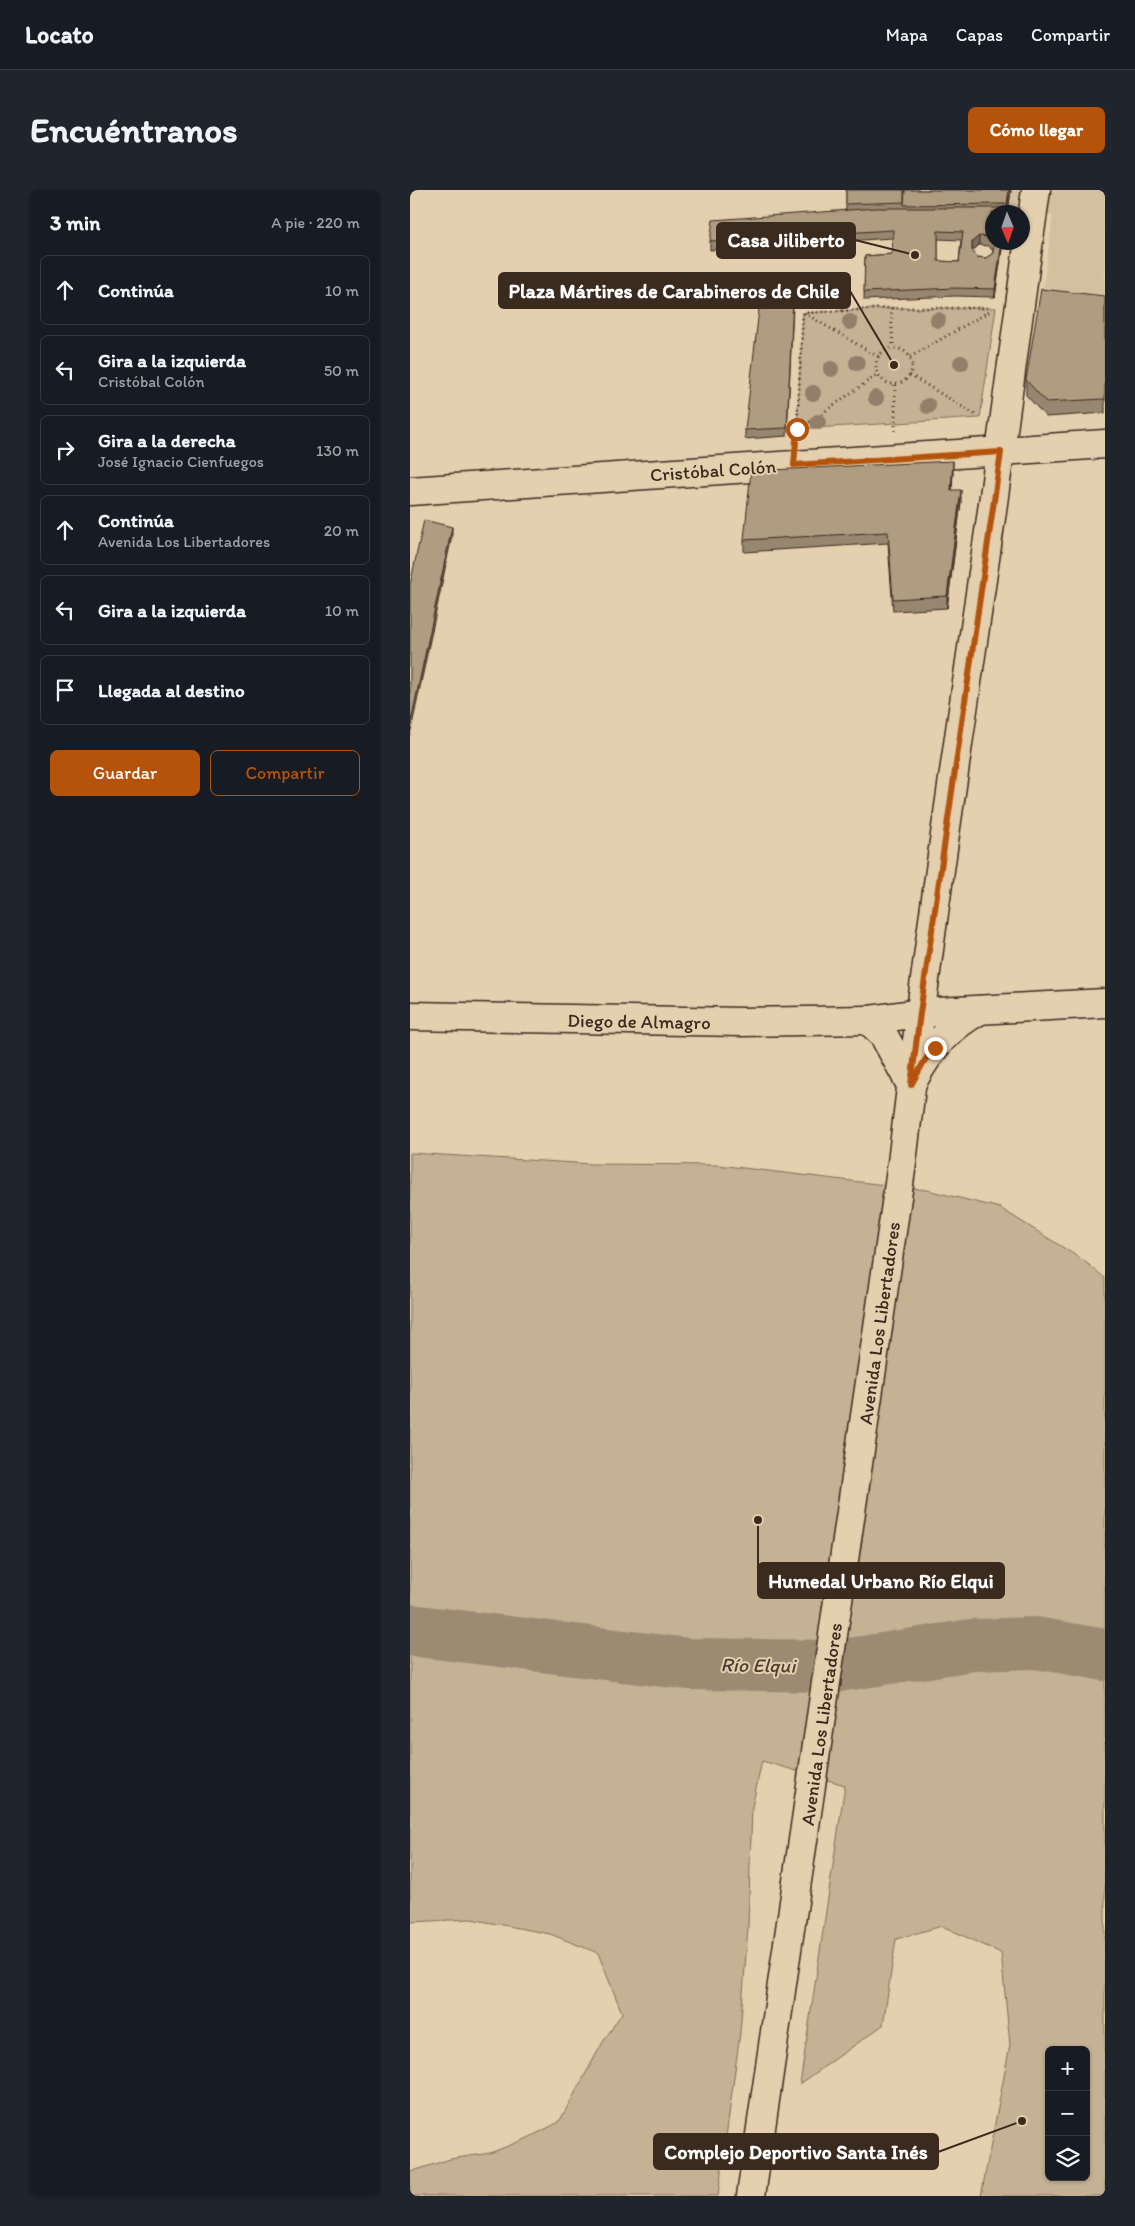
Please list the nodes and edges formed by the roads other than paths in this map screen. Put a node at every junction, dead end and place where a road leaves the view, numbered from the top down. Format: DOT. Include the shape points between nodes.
graph roads {
  1 [pos="1036,190"];
  2 [pos="1105,444"];
  3 [pos="1001,452"];
  4 [pos="410,491"];
  5 [pos="1105,1003"];
  6 [pos="982,1009"];
  7 [pos="920,1013"];
  8 [pos="410,1016"];
  9 [pos="868,1020"];
  10 [pos="911,1085"];
  11 [pos="751,2196"];
  1 -- 3 [label="main road, Avenida Los Libertadores"];
  2 -- 3 [label="main road, Cristóbal Colón"];
  3 -- 4 [label="main road, Cristóbal Colón"];
  3 -- 7 [label="main road, Avenida Los Libertadores"];
  5 -- 6 [label="main road"];
  6 -- 7 [label="main road"];
  6 -- 10 [label="main road" via="958,1022 945,1035"];
  7 -- 9 [label="main road, Diego de Almagro"];
  7 -- 10 [label="main road, Avenida Los Libertadores"];
  8 -- 9 [label="main road, Diego de Almagro" via="742,1022"];
  9 -- 10 [label="main road" via="884,1034"];
  10 -- 11 [label="main road, Avenida Los Libertadores"];
}
